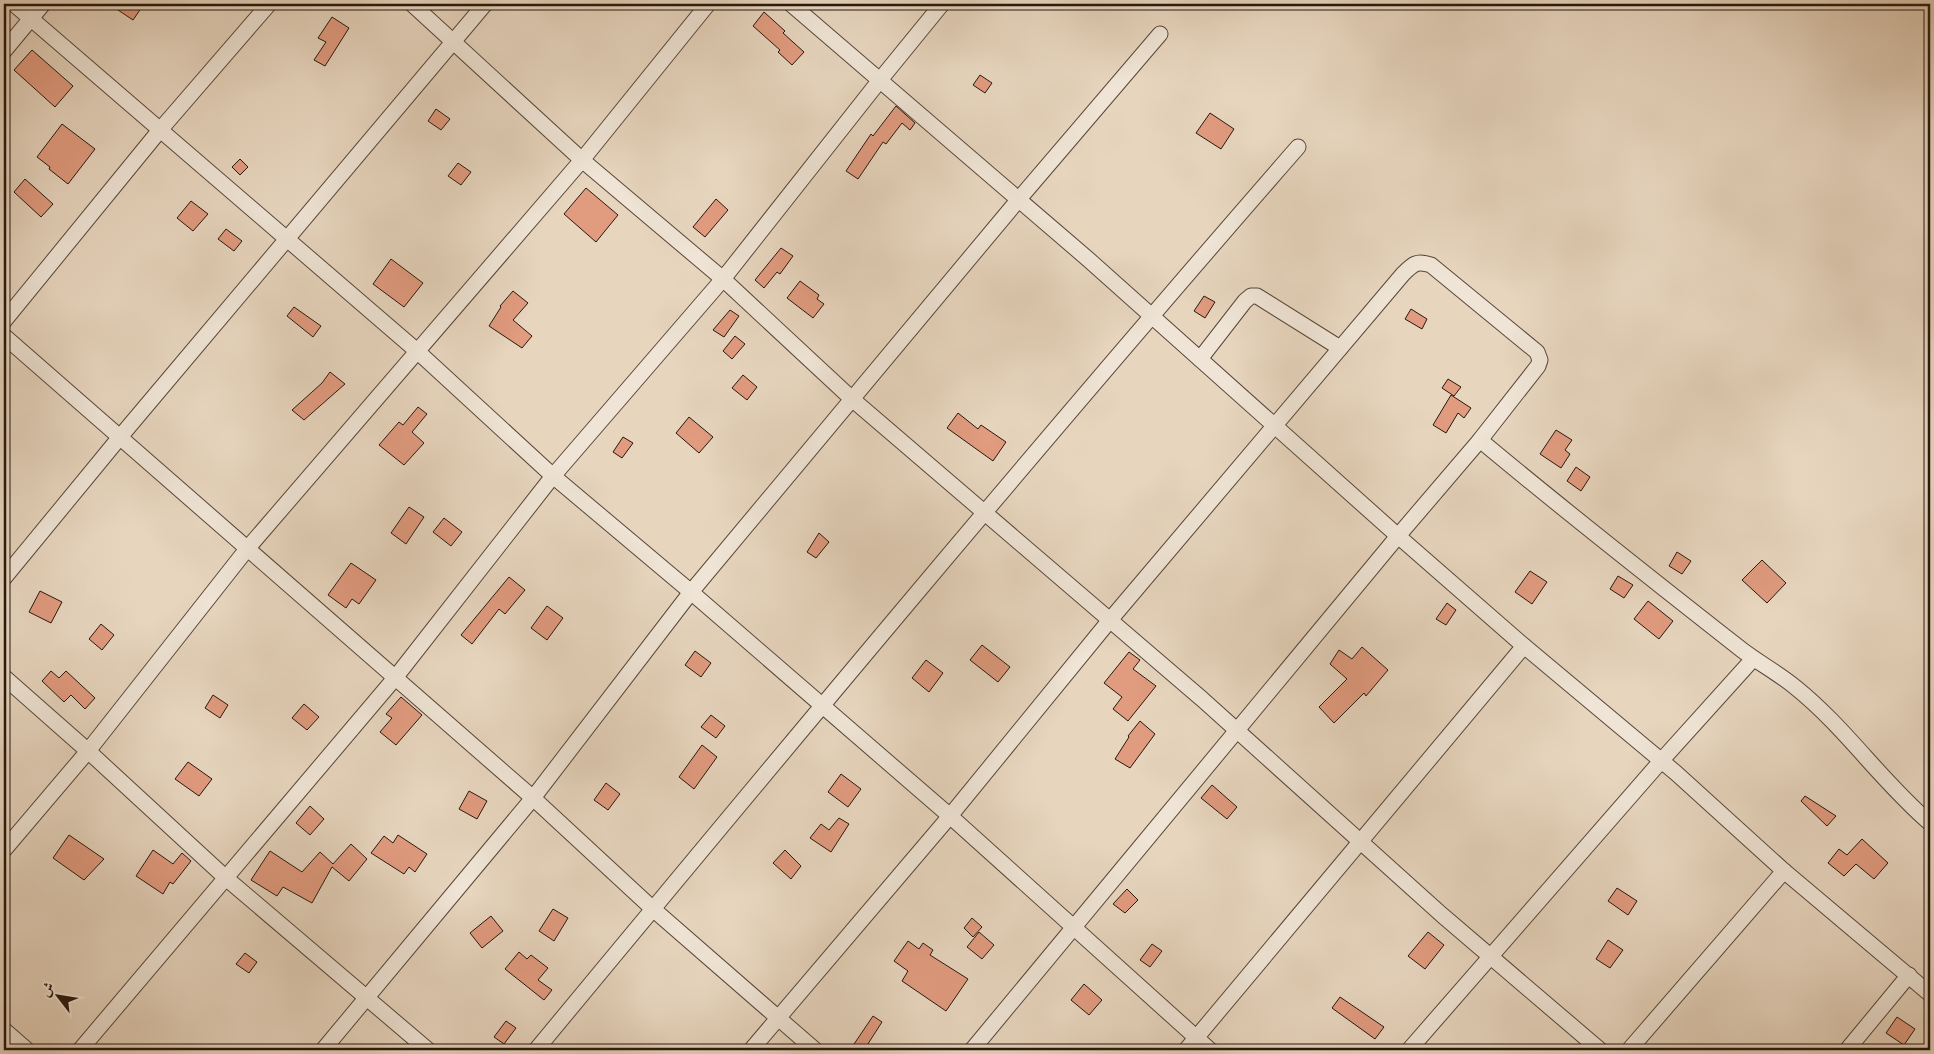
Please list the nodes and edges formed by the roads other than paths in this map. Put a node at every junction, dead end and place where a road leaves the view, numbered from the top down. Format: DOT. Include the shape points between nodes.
graph roads {
  1 [pos="14,4"];
  2 [pos="43,4"];
  3 [pos="268,4"];
  4 [pos="412,4"];
  5 [pos="485,4"];
  6 [pos="708,4"];
  7 [pos="791,4"];
  8 [pos="942,4"];
  9 [pos="31,18"];
  10 [pos="1160,34"];
  11 [pos="454,42"];
  12 [pos="4,51"];
  13 [pos="880,80"];
  14 [pos="160,130"];
  15 [pos="1298,147"];
  16 [pos="582,160"];
  17 [pos="1019,198"];
  18 [pos="287,240"];
  19 [pos="723,279"];
  20 [pos="1151,316"];
  21 [pos="4,321"];
  22 [pos="4,336"];
  23 [pos="1340,348"];
  24 [pos="417,351"];
  25 [pos="1200,359"];
  26 [pos="852,399"];
  27 [pos="1274,425"];
  28 [pos="120,437"];
  29 [pos="1480,440"];
  30 [pos="552,476"];
  31 [pos="984,512"];
  32 [pos="1398,536"];
  33 [pos="247,549"];
  34 [pos="4,578"];
  35 [pos="691,592"];
  36 [pos="1110,620"];
  37 [pos="1524,646"];
  38 [pos="1753,659"];
  39 [pos="4,677"];
  40 [pos="395,678"];
  41 [pos="821,706"];
  42 [pos="1236,732"];
  43 [pos="88,751"];
  44 [pos="1661,760"];
  45 [pos="533,798"];
  46 [pos="950,816"];
  47 [pos="1930,823"];
  48 [pos="1360,842"];
  49 [pos="4,850"];
  50 [pos="1784,871"];
  51 [pos="227,879"];
  52 [pos="654,908"];
  53 [pos="1074,928"];
  54 [pos="1490,956"];
  55 [pos="1909,976"];
  56 [pos="1930,994"];
  57 [pos="367,998"];
  58 [pos="778,1018"];
  59 [pos="4,1030"];
  60 [pos="1196,1038"];
  61 [pos="28,1050"];
  62 [pos="80,1050"];
  63 [pos="322,1050"];
  64 [pos="428,1050"];
  65 [pos="536,1050"];
  66 [pos="751,1050"];
  67 [pos="815,1050"];
  68 [pos="972,1050"];
  69 [pos="1186,1050"];
  70 [pos="1210,1050"];
  71 [pos="1409,1050"];
  72 [pos="1600,1050"];
  73 [pos="1629,1050"];
  74 [pos="1847,1050"];
  1 -- 9 [label="street"];
  2 -- 9 [label="street"];
  3 -- 14 [label="street"];
  4 -- 11 [label="street"];
  5 -- 11 [label="street"];
  6 -- 16 [label="street"];
  7 -- 13 [label="street"];
  8 -- 13 [label="street"];
  9 -- 12 [label="street"];
  9 -- 14 [label="street"];
  10 -- 17 [label="street"];
  11 -- 16 [label="street"];
  11 -- 18 [label="street"];
  13 -- 17 [label="street"];
  13 -- 19 [label="street"];
  14 -- 18 [label="street"];
  14 -- 21 [label="street"];
  15 -- 20 [label="street"];
  16 -- 19 [label="street"];
  16 -- 24 [label="street"];
  17 -- 20 [label="street"];
  17 -- 26 [label="street"];
  18 -- 24 [label="street"];
  18 -- 28 [label="street"];
  19 -- 26 [label="street"];
  19 -- 30 [label="street"];
  20 -- 25 [label="street"];
  20 -- 31 [label="street"];
  22 -- 28 [label="street"];
  23 -- 25 [label="street" via="1257,296 1251,296"];
  23 -- 27 [label="street"];
  23 -- 29 [label="street" via="1414,263 1422,261 1432,265 1537,352 1540,360"];
  24 -- 30 [label="street"];
  24 -- 33 [label="street"];
  25 -- 27 [label="street"];
  26 -- 31 [label="street"];
  26 -- 35 [label="street"];
  27 -- 32 [label="street"];
  27 -- 36 [label="street"];
  28 -- 33 [label="street"];
  28 -- 34 [label="street"];
  29 -- 32 [label="street"];
  29 -- 38 [label="street"];
  30 -- 35 [label="street"];
  30 -- 40 [label="street"];
  31 -- 36 [label="street"];
  31 -- 41 [label="street"];
  32 -- 37 [label="street"];
  32 -- 42 [label="street"];
  33 -- 40 [label="street"];
  33 -- 43 [label="street"];
  35 -- 41 [label="street"];
  35 -- 45 [label="street"];
  36 -- 42 [label="street"];
  36 -- 46 [label="street"];
  37 -- 44 [label="street"];
  37 -- 48 [label="street"];
  38 -- 44 [label="street"];
  38 -- 47 [label="street" via="1813,702"];
  39 -- 43 [label="street"];
  40 -- 45 [label="street"];
  40 -- 51 [label="street"];
  41 -- 46 [label="street"];
  41 -- 52 [label="street"];
  42 -- 48 [label="street"];
  42 -- 53 [label="street"];
  43 -- 49 [label="street"];
  43 -- 51 [label="street"];
  44 -- 50 [label="street"];
  44 -- 54 [label="street"];
  45 -- 52 [label="street"];
  45 -- 57 [label="street"];
  46 -- 53 [label="street"];
  46 -- 58 [label="street"];
  48 -- 54 [label="street"];
  48 -- 60 [label="street"];
  50 -- 55 [label="street"];
  50 -- 73 [label="street"];
  51 -- 57 [label="street"];
  51 -- 62 [label="street"];
  52 -- 58 [label="street"];
  52 -- 65 [label="street"];
  53 -- 60 [label="street"];
  53 -- 68 [label="street"];
  54 -- 71 [label="street"];
  54 -- 72 [label="street"];
  55 -- 56 [label="street"];
  55 -- 74 [label="street"];
  57 -- 63 [label="street"];
  57 -- 64 [label="street"];
  58 -- 66 [label="street"];
  58 -- 67 [label="street"];
  59 -- 61 [label="street"];
  60 -- 69 [label="street"];
  60 -- 70 [label="street"];
}
